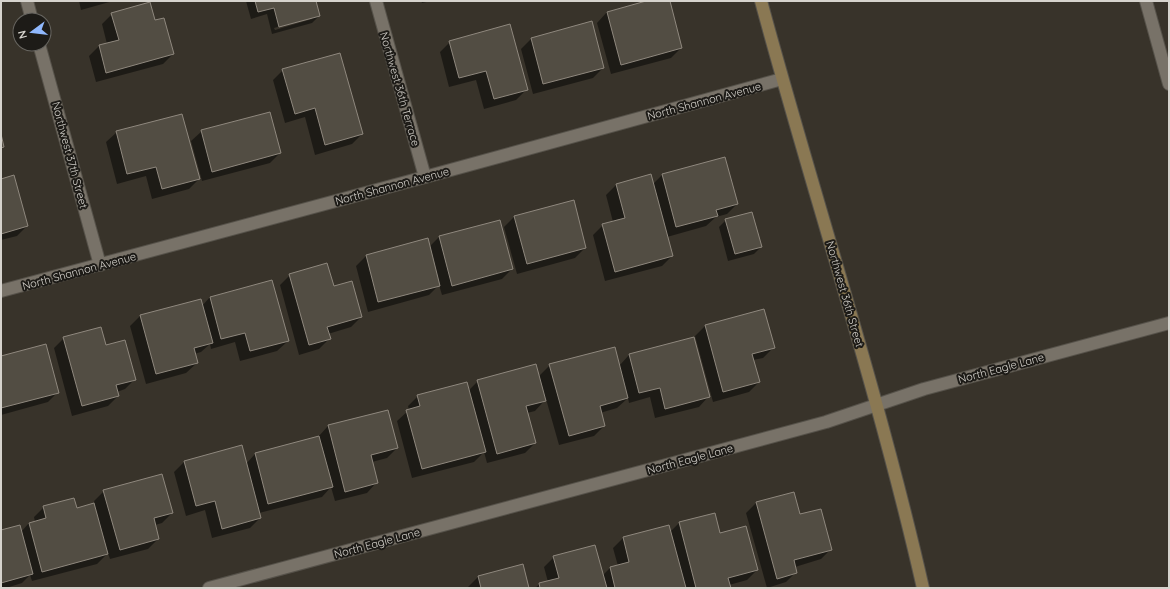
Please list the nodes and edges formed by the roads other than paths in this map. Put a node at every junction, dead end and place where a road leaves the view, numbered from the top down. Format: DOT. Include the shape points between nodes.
graph roads {
  1 [pos="27,1"];
  2 [pos="376,1"];
  3 [pos="761,1"];
  4 [pos="1146,1"];
  5 [pos="30,12"];
  6 [pos="41,52"];
  7 [pos="782,80"];
  8 [pos="1169,84"];
  9 [pos="425,177"];
  10 [pos="100,265"];
  11 [pos="1,291"];
  12 [pos="1169,324"];
  13 [pos="878,405"];
  14 [pos="209,588"];
  15 [pos="923,588"];
  1 -- 5 [label="street"];
  2 -- 9 [label="street, Northwest 36th Terrace"];
  3 -- 7 [label="street, Northwest 36th Street"];
  4 -- 8 [label="street"];
  6 -- 10 [label="street, Northwest 37th Street"];
  7 -- 9 [label="street, North Shannon Avenue"];
  7 -- 13 [label="street, Northwest 36th Street"];
  9 -- 10 [label="street, North Shannon Avenue"];
  10 -- 11 [label="street, North Shannon Avenue"];
  12 -- 13 [label="street, North Eagle Lane" via="924,389"];
  13 -- 14 [label="street, North Eagle Lane" via="826,422"];
  13 -- 15 [label="street, Northwest 36th Street"];
}
